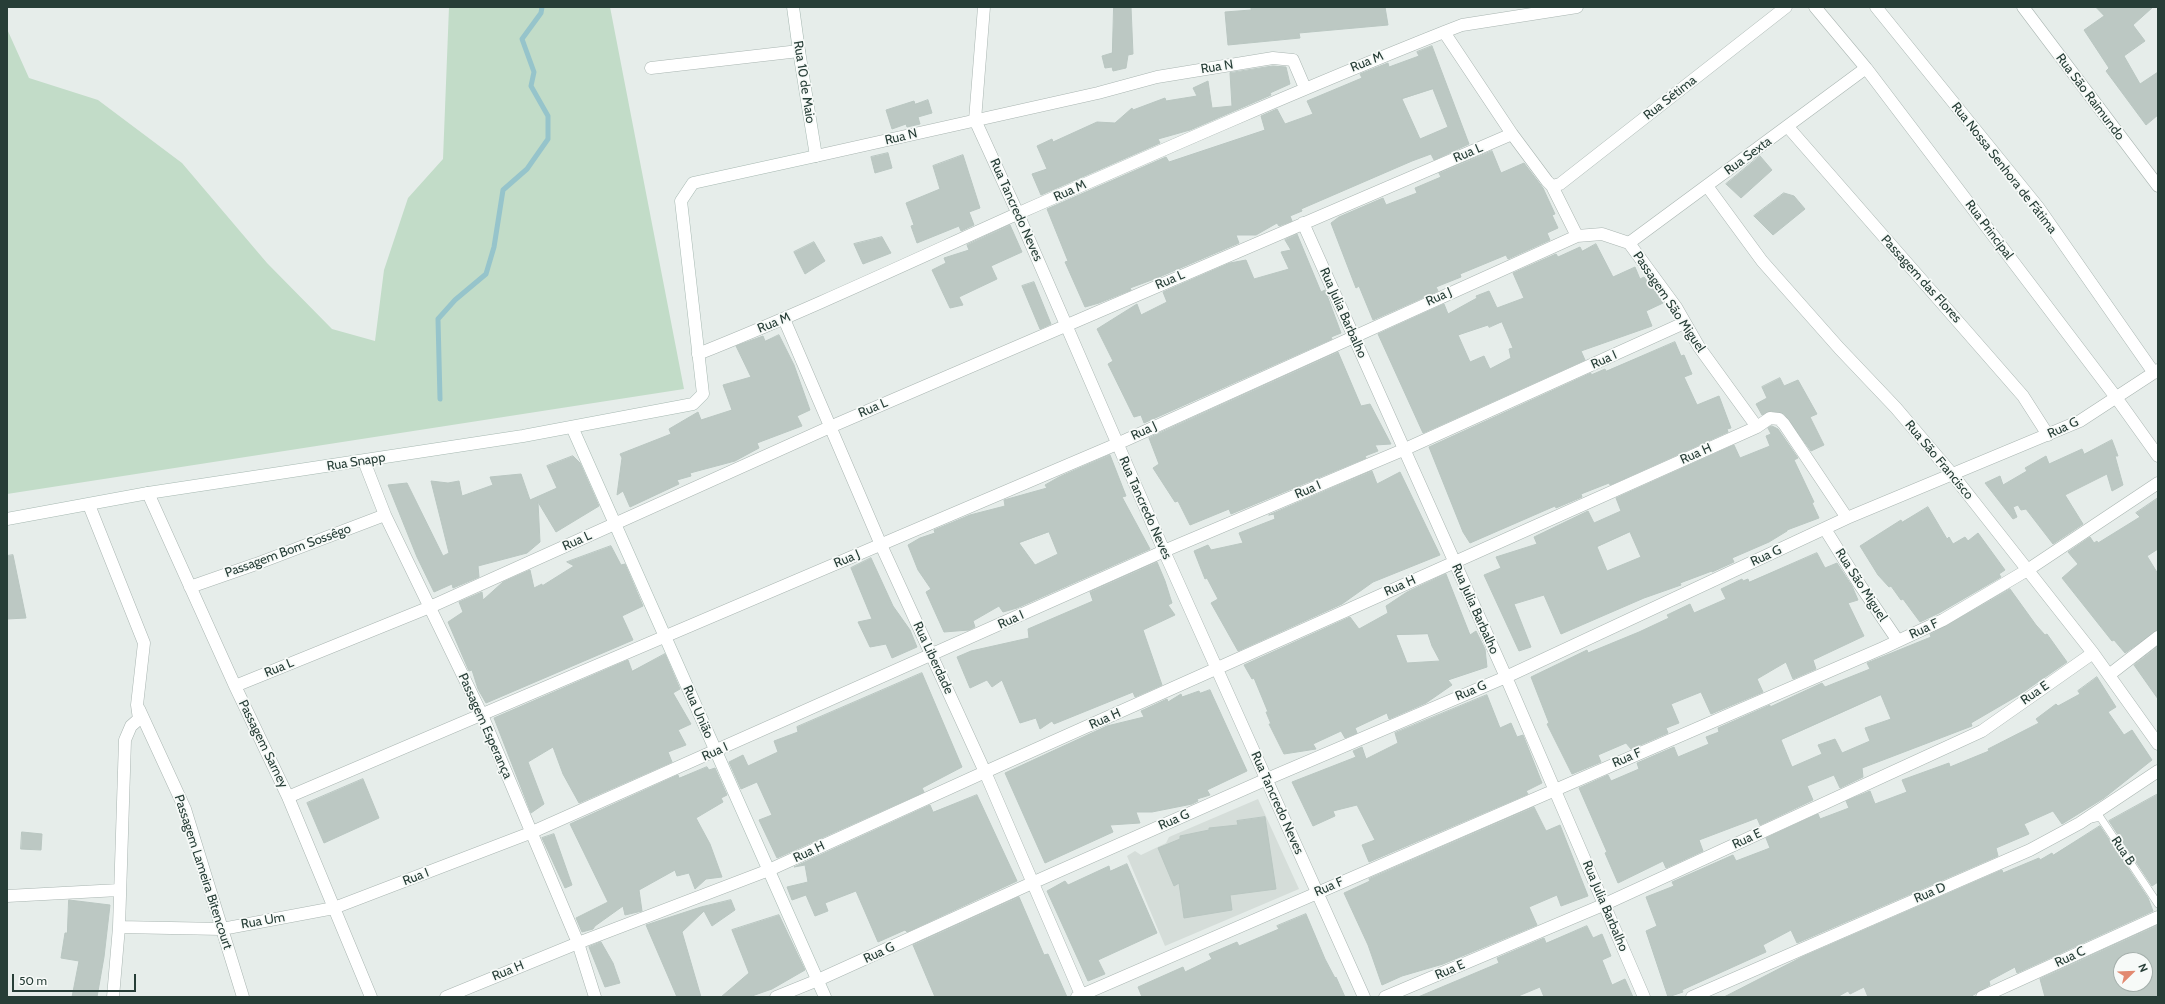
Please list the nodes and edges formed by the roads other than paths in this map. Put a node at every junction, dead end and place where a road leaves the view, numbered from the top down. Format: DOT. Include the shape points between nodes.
graph roads {
  1 [pos="793,7"];
  2 [pos="984,7"];
  3 [pos="1577,7"];
  4 [pos="1786,7"];
  5 [pos="1815,7"];
  6 [pos="1876,7"];
  7 [pos="2023,7"];
  8 [pos="1444,32"];
  9 [pos="799,51"];
  10 [pos="651,68"];
  11 [pos="1866,68"];
  12 [pos="1305,88"];
  13 [pos="975,120"];
  14 [pos="1788,127"];
  15 [pos="1512,134"];
  16 [pos="816,156"];
  17 [pos="1552,186"];
  18 [pos="1706,186"];
  19 [pos="2158,186"];
  20 [pos="1018,214"];
  21 [pos="1303,223"];
  22 [pos="1577,236"];
  23 [pos="1629,243"];
  24 [pos="784,319"];
  25 [pos="1684,323"];
  26 [pos="1066,324"];
  27 [pos="1354,335"];
  28 [pos="698,354"];
  29 [pos="2156,371"];
  30 [pos="702,396"];
  31 [pos="2115,396"];
  32 [pos="572,427"];
  33 [pos="830,427"];
  34 [pos="1757,427"];
  35 [pos="2048,436"];
  36 [pos="1117,444"];
  37 [pos="1403,450"];
  38 [pos="2158,456"];
  39 [pos="364,461"];
  40 [pos="1952,474"];
  41 [pos="2158,483"];
  42 [pos="148,493"];
  43 [pos="89,505"];
  44 [pos="385,515"];
  45 [pos="1847,518"];
  46 [pos="7,519"];
  47 [pos="616,523"];
  48 [pos="1825,529"];
  49 [pos="880,544"];
  50 [pos="1164,551"];
  51 [pos="1454,562"];
  52 [pos="2029,569"];
  53 [pos="190,587"];
  54 [pos="430,607"];
  55 [pos="2158,636"];
  56 [pos="664,637"];
  57 [pos="1898,641"];
  58 [pos="2093,653"];
  59 [pos="931,655"];
  60 [pos="1217,669"];
  61 [pos="2109,675"];
  62 [pos="1506,677"];
  63 [pos="235,686"];
  64 [pos="137,705"];
  65 [pos="482,715"];
  66 [pos="2158,744"];
  67 [pos="716,752"];
  68 [pos="2158,771"];
  69 [pos="985,772"];
  70 [pos="1267,779"];
  71 [pos="1555,789"];
  72 [pos="288,797"];
  73 [pos="2080,823"];
  74 [pos="530,833"];
  75 [pos="770,870"];
  76 [pos="1032,883"];
  77 [pos="119,890"];
  78 [pos="1316,892"];
  79 [pos="7,896"];
  80 [pos="2158,904"];
  81 [pos="1603,905"];
  82 [pos="334,908"];
  83 [pos="2158,917"];
  84 [pos="119,927"];
  85 [pos="222,929"];
  86 [pos="578,942"];
  87 [pos="818,980"];
  88 [pos="1080,996"];
  89 [pos="113,997"];
  90 [pos="243,997"];
  91 [pos="370,997"];
  92 [pos="446,997"];
  93 [pos="595,997"];
  94 [pos="776,997"];
  95 [pos="825,997"];
  96 [pos="1364,997"];
  97 [pos="1385,997"];
  98 [pos="1644,997"];
  99 [pos="1692,997"];
  100 [pos="1982,997"];
  1 -- 9 [label="street, Rua 10 de Maio"];
  2 -- 13 [label="street, Rua Tancredo Neves"];
  3 -- 8 [label="street, Rua M" via="1462,25"];
  4 -- 17 [label="street, Rua Sétima" via="1560,184"];
  5 -- 11 [label="street, Rua Principal"];
  6 -- 29 [label="street, Rua Nossa Senhora de Fátima" via="2038,207"];
  7 -- 19 [label="street, Rua São Raimundo"];
  8 -- 12 [label="street, Rua M"];
  8 -- 15 [label="street"];
  9 -- 10 [label="street"];
  9 -- 16 [label="street, Rua 10 de Maio"];
  11 -- 14 [label="street, Rua Sexta"];
  11 -- 31 [label="street, Rua Principal"];
  12 -- 13 [label="street, Rua N" via="1293,60 1273,58 1157,77 1098,93"];
  12 -- 20 [label="street, Rua M"];
  13 -- 16 [label="street, Rua N"];
  13 -- 20 [label="street, Rua Tancredo Neves"];
  14 -- 18 [label="street, Rua Sexta"];
  14 -- 35 [label="street, Passagem das Flores" via="2023,396"];
  15 -- 17 [label="street"];
  15 -- 21 [label="street, Rua L"];
  16 -- 28 [label="street, Rua N" via="693,183 681,201"];
  17 -- 22 [label="street"];
  18 -- 23 [label="street, Rua Sexta"];
  18 -- 40 [label="street, Rua São Francisco" via="1762,261 1896,408"];
  20 -- 24 [label="street, Rua M"];
  20 -- 26 [label="street, Rua Tancredo Neves"];
  21 -- 26 [label="street, Rua L"];
  21 -- 27 [label="street, Rua Julia Barbalho"];
  22 -- 23 [label="street, Passagem São Miguel" via="1602,234"];
  22 -- 27 [label="street, Rua J"];
  23 -- 25 [label="street, Passagem São Miguel" via="1676,307"];
  24 -- 28 [label="street, Rua M"];
  24 -- 33 [label="street, Rua Liberdade"];
  25 -- 34 [label="street, Passagem São Miguel" via="1698,347"];
  25 -- 37 [label="street, Rua I"];
  26 -- 33 [label="street, Rua L"];
  26 -- 36 [label="street, Rua Tancredo Neves"];
  27 -- 36 [label="street, Rua J"];
  27 -- 37 [label="street, Rua Julia Barbalho"];
  28 -- 30 [label="street, Rua N"];
  29 -- 31 [label="street, Rua G"];
  30 -- 32 [label="street, Rua Snapp" via="693,404"];
  31 -- 35 [label="street, Rua G" via="2080,421"];
  31 -- 38 [label="street, Rua Principal"];
  32 -- 39 [label="street, Rua Snapp"];
  32 -- 47 [label="street, Rua União"];
  33 -- 47 [label="street, Rua L"];
  33 -- 49 [label="street, Rua Liberdade"];
  34 -- 45 [label="street" via="1770,418 1779,419 1784,424"];
  34 -- 51 [label="street, Rua H"];
  35 -- 40 [label="street, Rua G"];
  36 -- 49 [label="street, Rua J"];
  36 -- 50 [label="street, Rua Tancredo Neves"];
  37 -- 50 [label="street, Rua I"];
  37 -- 51 [label="street, Rua Julia Barbalho"];
  39 -- 42 [label="street, Rua Snapp"];
  39 -- 44 [label="street, Passagem Esperança"];
  40 -- 45 [label="street, Rua G"];
  40 -- 52 [label="street, Rua São Francisco"];
  41 -- 52 [label="street, Rua F"];
  42 -- 43 [label="street, Rua Snapp"];
  42 -- 53 [label="street, Passagem Sarney"];
  43 -- 46 [label="street, Rua Snapp"];
  43 -- 64 [label="street" via="144,643"];
  44 -- 53 [label="street, Passagem Bom Sossêgo"];
  44 -- 54 [label="street, Passagem Esperança"];
  45 -- 48 [label="street, Rua G"];
  47 -- 54 [label="street, Rua L"];
  47 -- 56 [label="street, Rua União"];
  48 -- 57 [label="street, Rua São Miguel"];
  48 -- 62 [label="street, Rua G"];
  49 -- 56 [label="street, Rua J"];
  49 -- 59 [label="street, Rua Liberdade"];
  50 -- 59 [label="street, Rua I"];
  50 -- 60 [label="street, Rua Tancredo Neves"];
  51 -- 60 [label="street, Rua H"];
  51 -- 62 [label="street, Rua Julia Barbalho"];
  52 -- 57 [label="street, Rua F" via="1943,620"];
  52 -- 58 [label="street, Rua São Francisco"];
  53 -- 63 [label="street, Passagem Sarney"];
  54 -- 63 [label="street, Rua L"];
  54 -- 65 [label="street, Passagem Esperança"];
  55 -- 61 [label="street"];
  56 -- 65 [label="street"];
  56 -- 67 [label="street, Rua União"];
  57 -- 71 [label="street, Rua F"];
  58 -- 61 [label="street, Rua São Francisco"];
  58 -- 81 [label="street, Rua E" via="1982,731"];
  59 -- 67 [label="street, Rua I"];
  59 -- 69 [label="street, Rua Liberdade"];
  60 -- 69 [label="street, Rua H"];
  60 -- 70 [label="street, Rua Tancredo Neves"];
  61 -- 66 [label="street, Rua São Francisco"];
  62 -- 70 [label="street, Rua G"];
  62 -- 71 [label="street, Rua Julia Barbalho"];
  63 -- 72 [label="street, Passagem Sarney"];
  64 -- 77 [label="street" via="139,719 131,726 125,740"];
  64 -- 85 [label="street, Passagem Lameira Bitencourt" via="184,810"];
  65 -- 72 [label="street"];
  65 -- 74 [label="street, Passagem Esperança"];
  67 -- 74 [label="street, Rua I"];
  67 -- 75 [label="street, Rua União"];
  68 -- 73 [label="street, Rua D"];
  69 -- 75 [label="street, Rua H"];
  69 -- 76 [label="street, Rua Liberdade"];
  70 -- 76 [label="street, Rua G"];
  70 -- 78 [label="street, Rua Tancredo Neves"];
  71 -- 78 [label="street, Rua F"];
  71 -- 81 [label="street, Rua Julia Barbalho"];
  72 -- 82 [label="street, Passagem Sarney"];
  73 -- 80 [label="lane, Rua B" via="2100,817"];
  73 -- 99 [label="street, Rua D" via="2030,850"];
  74 -- 82 [label="street, Rua I"];
  74 -- 86 [label="street, Passagem Esperança"];
  75 -- 86 [label="street, Rua H"];
  75 -- 87 [label="street, Rua União"];
  76 -- 87 [label="street, Rua G"];
  76 -- 88 [label="street, Rua Liberdade"];
  77 -- 79 [label="street"];
  77 -- 84 [label="street"];
  78 -- 88 [label="street, Rua F"];
  78 -- 96 [label="street, Rua Tancredo Neves"];
  81 -- 97 [label="street, Rua E"];
  81 -- 98 [label="street, Rua Julia Barbalho"];
  82 -- 85 [label="street, Rua Um"];
  82 -- 91 [label="street, Passagem Sarney"];
  83 -- 100 [label="street, Rua C"];
  84 -- 85 [label="street, Rua Um"];
  84 -- 89 [label="street"];
  85 -- 90 [label="street, Passagem Lameira Bitencourt"];
  86 -- 92 [label="street, Rua H"];
  86 -- 93 [label="street, Passagem Esperança"];
  87 -- 94 [label="street, Rua G"];
  87 -- 95 [label="street, Rua União"];
}
